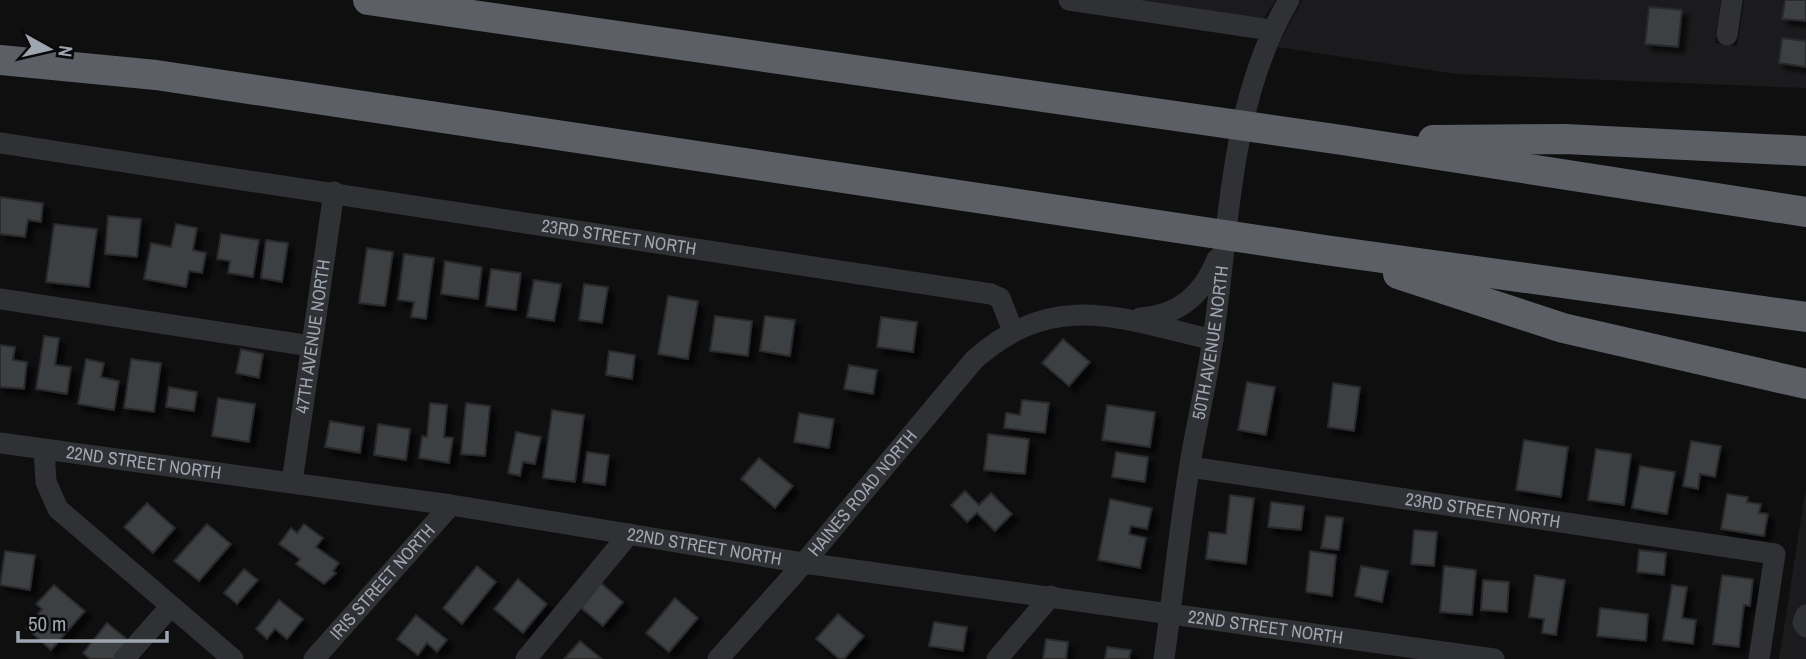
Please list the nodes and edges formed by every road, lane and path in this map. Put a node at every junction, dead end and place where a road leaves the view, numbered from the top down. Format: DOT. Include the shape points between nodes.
graph roads {
  1 [pos="368,0"];
  2 [pos="1069,0"];
  3 [pos="1289,0"];
  4 [pos="1732,0"];
  5 [pos="1272,30"];
  6 [pos="1727,35"];
  7 [pos="0,60"];
  8 [pos="1342,141"];
  9 [pos="0,143"];
  10 [pos="1806,151"];
  11 [pos="334,192"];
  12 [pos="1806,212"];
  13 [pos="1225,238"];
  14 [pos="1325,250"];
  15 [pos="0,299"];
  16 [pos="1806,317"];
  17 [pos="1125,320"];
  18 [pos="1013,331"];
  19 [pos="1213,340"];
  20 [pos="312,346"];
  21 [pos="1806,384"];
  22 [pos="0,443"];
  23 [pos="44,449"];
  24 [pos="1190,467"];
  25 [pos="292,482"];
  26 [pos="451,505"];
  27 [pos="629,534"];
  28 [pos="804,563"];
  29 [pos="1051,596"];
  30 [pos="171,606"];
  31 [pos="1170,612"];
  32 [pos="1806,615"];
  33 [pos="1806,627"];
  34 [pos="124,659"];
  35 [pos="233,659"];
  36 [pos="314,659"];
  37 [pos="526,659"];
  38 [pos="718,659"];
  39 [pos="997,659"];
  40 [pos="1164,659"];
  41 [pos="1494,659"];
  42 [pos="1759,659"];
  1 -- 8 [label="highway"];
  2 -- 5 [label="street"];
  3 -- 5 [label="street"];
  4 -- 6 [label="street"];
  5 -- 13 [label="street, 50TH AVENUE NORTH" via="1253,81"];
  7 -- 14 [label="highway" via="156,75"];
  8 -- 10 [label="highway" via="1565,139"];
  8 -- 12 [label="highway"];
  9 -- 11 [label="street, 23RD STREET NORTH"];
  11 -- 18 [label="street, 23RD STREET NORTH" via="991,294 1000,298"];
  11 -- 20 [label="street, 47TH AVENUE NORTH"];
  13 -- 17 [label="street" via="1212,272 1181,308 1159,317"];
  13 -- 19 [label="street, 50TH AVENUE NORTH"];
  14 -- 16 [label="highway"];
  14 -- 21 [label="highway" via="1563,328"];
  15 -- 20 [label="street"];
  17 -- 18 [label="street" via="1081,314 1053,316"];
  17 -- 19 [label="street"];
  18 -- 28 [label="street, HAINES ROAD NORTH" via="974,360"];
  19 -- 24 [label="street, 50TH AVENUE NORTH"];
  20 -- 25 [label="street, 47TH AVENUE NORTH"];
  22 -- 23 [label="street, 22ND STREET NORTH"];
  23 -- 25 [label="street, 22ND STREET NORTH"];
  23 -- 30 [label="street" via="46,482 58,509"];
  24 -- 31 [label="street, 50TH AVENUE NORTH"];
  24 -- 42 [label="street, 23RD STREET NORTH" via="1775,554"];
  25 -- 26 [label="street, 22ND STREET NORTH"];
  26 -- 27 [label="street, 22ND STREET NORTH"];
  26 -- 36 [label="street, IRIS STREET NORTH"];
  27 -- 28 [label="street, 22ND STREET NORTH"];
  27 -- 37 [label="street"];
  28 -- 29 [label="street, 22ND STREET NORTH"];
  28 -- 38 [label="street, HAINES ROAD NORTH"];
  29 -- 31 [label="street, 22ND STREET NORTH"];
  29 -- 39 [label="street"];
  30 -- 34 [label="street"];
  30 -- 35 [label="street"];
  31 -- 40 [label="street, 50TH AVENUE NORTH"];
  31 -- 41 [label="street, 22ND STREET NORTH"];
  32 -- 33 [label="street"];
}
